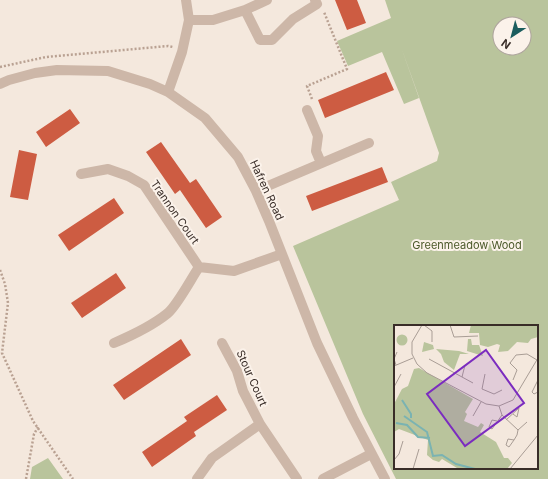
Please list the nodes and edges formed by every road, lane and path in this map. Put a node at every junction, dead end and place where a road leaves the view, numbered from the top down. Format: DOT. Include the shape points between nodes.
graph roads {
  1 [pos="186,0"];
  2 [pos="267,0"];
  3 [pos="316,2"];
  4 [pos="245,10"];
  5 [pos="188,20"];
  6 [pos="183,50"];
  7 [pos="0,67"];
  8 [pos="0,84"];
  9 [pos="168,92"];
  10 [pos="307,110"];
  11 [pos="369,143"];
  12 [pos="321,163"];
  13 [pos="81,174"];
  14 [pos="256,191"];
  15 [pos="282,254"];
  16 [pos="199,267"];
  17 [pos="0,270"];
  18 [pos="114,343"];
  19 [pos="222,343"];
  20 [pos="260,424"];
  21 [pos="38,427"];
  22 [pos="371,454"];
  23 [pos="26,479"];
  24 [pos="73,479"];
  25 [pos="197,479"];
  26 [pos="297,479"];
  27 [pos="323,479"];
  28 [pos="385,479"];
  1 -- 5 [label="street"];
  2 -- 4 [label="street"];
  3 -- 4 [label="street" via="293,19 272,40 260,40"];
  3 -- 10 [label="path" via="323,8 347,69 307,86 313,101"];
  4 -- 5 [label="street" via="213,20"];
  5 -- 6 [label="street"];
  6 -- 7 [label="path" via="168,46 46,57"];
  6 -- 9 [label="street"];
  8 -- 9 [label="street, Hafren Road" via="35,73 57,70 108,71"];
  9 -- 14 [label="street, Hafren Road" via="205,118 238,157"];
  10 -- 12 [label="street" via="318,136 316,151"];
  11 -- 12 [label="street"];
  12 -- 14 [label="street"];
  13 -- 16 [label="street, Trannon Court" via="108,169 144,185"];
  14 -- 15 [label="street, Hafren Road"];
  15 -- 16 [label="street" via="234,272"];
  15 -- 22 [label="street, Hafren Road" via="317,343"];
  16 -- 18 [label="street" via="169,312 141,331"];
  17 -- 21 [label="path" via="8,303 2,353"];
  19 -- 20 [label="street, Stour Court"];
  20 -- 25 [label="street, Stour Court" via="212,458"];
  20 -- 26 [label="street, Stour Court"];
  21 -- 23 [label="path" via="34,434"];
  21 -- 24 [label="path"];
  22 -- 27 [label="street"];
  22 -- 28 [label="street, Hafren Road"];
}
